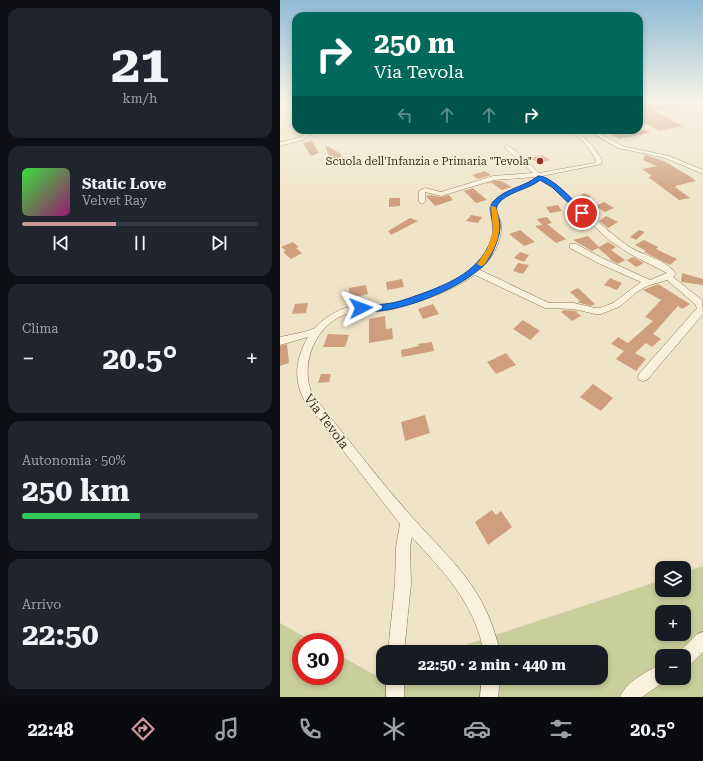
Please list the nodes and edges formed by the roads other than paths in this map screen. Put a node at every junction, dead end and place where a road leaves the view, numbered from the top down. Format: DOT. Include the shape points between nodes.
graph roads {
  1 [pos="307,135"];
  2 [pos="579,135"];
  3 [pos="598,135"];
  4 [pos="280,144"];
  5 [pos="507,147"];
  6 [pos="703,172"];
  7 [pos="538,176"];
  8 [pos="422,202"];
  9 [pos="573,246"];
  10 [pos="474,271"];
  11 [pos="668,277"];
  12 [pos="648,282"];
  13 [pos="316,331"];
  14 [pos="280,341"];
  15 [pos="643,377"];
  16 [pos="406,522"];
  17 [pos="703,640"];
  18 [pos="397,645"];
  19 [pos="491,645"];
  20 [pos="691,652"];
  21 [pos="655,677"];
  22 [pos="395,685"];
  23 [pos="491,685"];
  24 [pos="395,697"];
  25 [pos="490,697"];
  26 [pos="628,697"];
  1 -- 4 [label="street" via="301,139"];
  2 -- 7 [label="street, Via Tevola" via="591,147 599,163"];
  3 -- 6 [label="street" via="622,148 667,157"];
  5 -- 7 [label="street"];
  7 -- 8 [label="street, Via Tevola" via="493,178 441,194 423,190"];
  7 -- 10 [label="street, Via Tevola" via="535,182 494,204 496,234 487,256"];
  7 -- 11 [label="street" via="554,186 617,243 670,271 672,274"];
  9 -- 12 [label="street"];
  10 -- 12 [label="street" via="548,306 572,306 595,311 616,305"];
  10 -- 13 [label="street, Via Tevola" via="445,288 400,304 344,312"];
  11 -- 12 [label="street"];
  11 -- 15 [label="street" via="700,303 702,309"];
  13 -- 14 [label="street"];
  13 -- 16 [label="street, Via Tevola" via="308,345 302,368 306,394"];
  16 -- 18 [label="street" via="402,547 402,590"];
  16 -- 19 [label="street, Via Tevola" via="469,593 484,621"];
  17 -- 20 [label="street"];
  21 -- 26 [label="street"];
  22 -- 24 [label="street"];
  23 -- 25 [label="street"];
}
